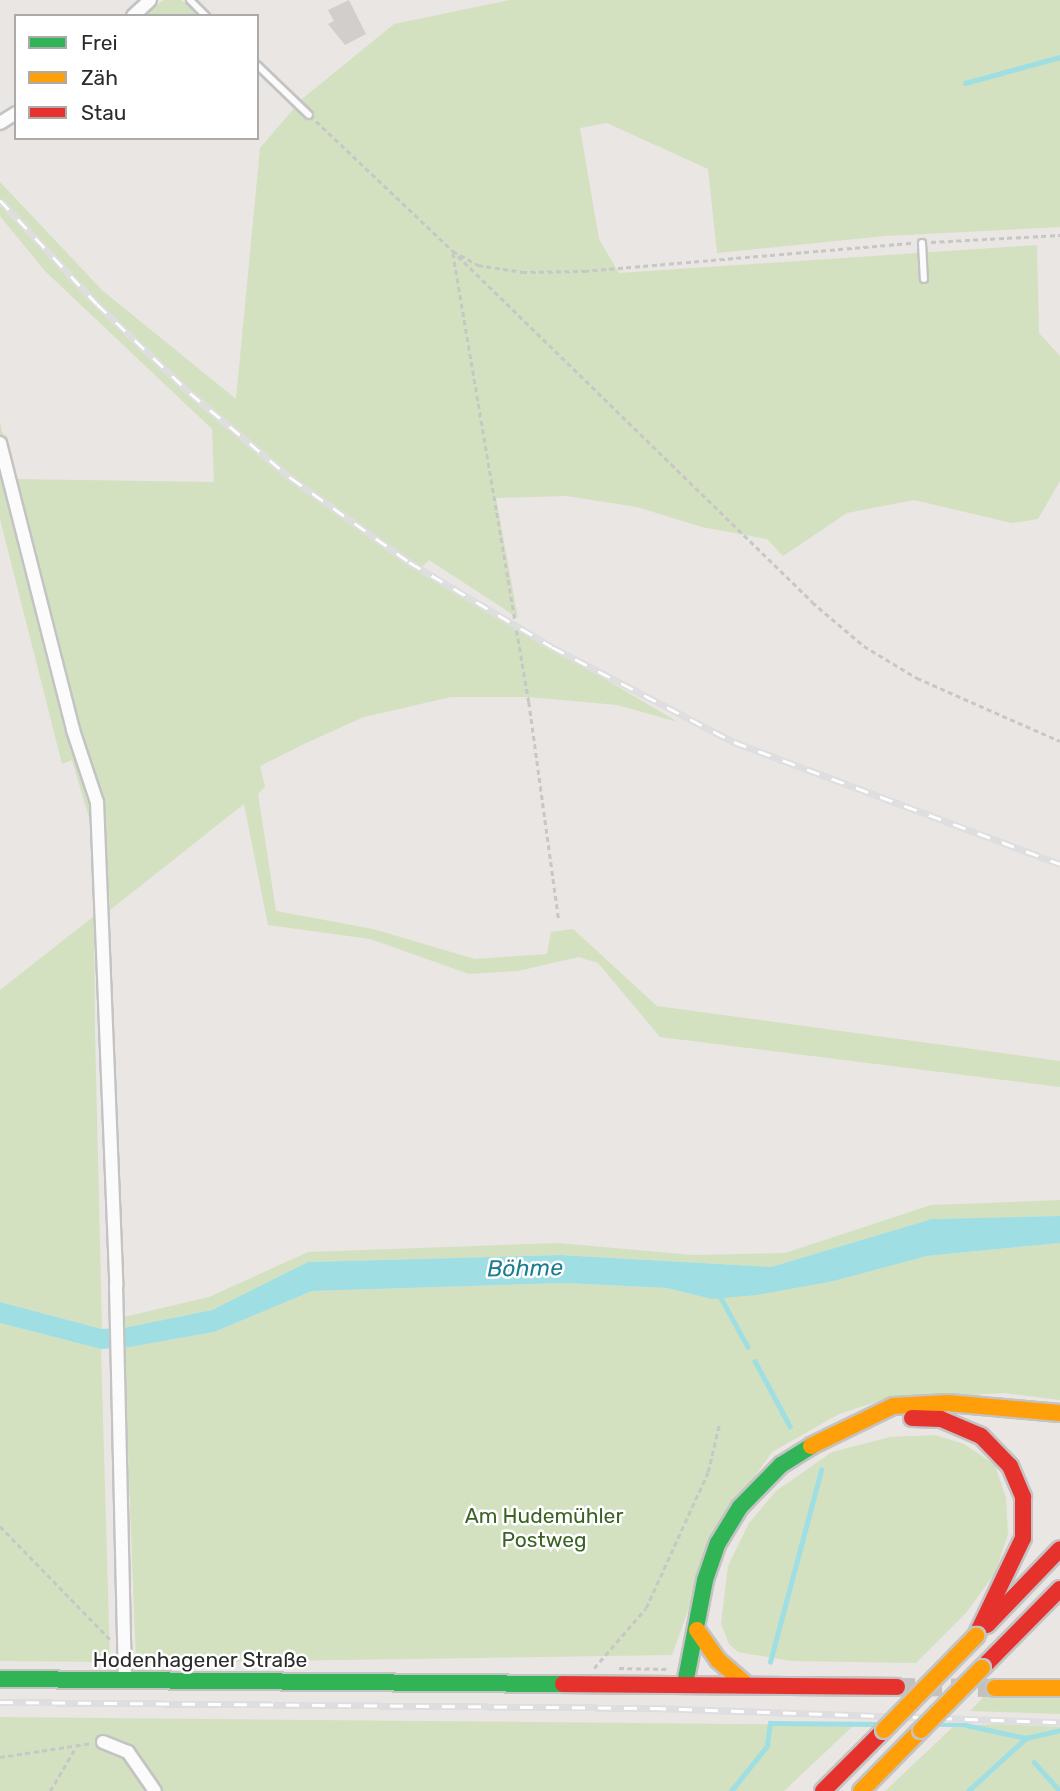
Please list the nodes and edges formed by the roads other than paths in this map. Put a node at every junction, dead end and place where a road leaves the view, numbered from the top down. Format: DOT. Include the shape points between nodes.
graph roads {
  1 [pos="150,0"];
  2 [pos="190,0"];
  3 [pos="135,14"];
  4 [pos="204,14"];
  5 [pos="259,67"];
  6 [pos="309,115"];
  7 [pos="922,243"];
  8 [pos="924,279"];
  9 [pos="0,443"];
  10 [pos="5,482"];
  11 [pos="1060,1413"];
  12 [pos="866,1419"];
  13 [pos="1060,1549"];
  14 [pos="1060,1588"];
  15 [pos="1060,1609"];
  16 [pos="697,1630"];
  17 [pos="976,1636"];
  18 [pos="982,1668"];
  19 [pos="0,1679"];
  20 [pos="125,1681"];
  21 [pos="685,1684"];
  22 [pos="702,1685"];
  23 [pos="747,1685"];
  24 [pos="897,1687"];
  25 [pos="995,1688"];
  26 [pos="1060,1688"];
  27 [pos="103,1742"];
  28 [pos="155,1791"];
  29 [pos="823,1791"];
  30 [pos="861,1791"];
  1 -- 3 [label="street"];
  2 -- 4 [label="lane"];
  5 -- 6 [label="lane"];
  7 -- 8 [label="lane"];
  9 -- 10 [label="street"];
  10 -- 20 [label="street" via="97,802 117,1315"];
  11 -- 12 [label="main road" via="948,1403 893,1406"];
  12 -- 16 [label="main road" via="828,1434 780,1465 740,1507 718,1543 705,1580"];
  12 -- 17 [label="main road" via="941,1419 981,1436 1010,1466 1023,1497 1023,1538"];
  13 -- 17 [label="main road"];
  14 -- 18 [label="main road"];
  15 -- 18 [label="main road"];
  16 -- 21 [label="main road"];
  16 -- 22 [label="main road"];
  16 -- 23 [label="main road" via="718,1660"];
  17 -- 29 [label="main road, bridge"];
  18 -- 30 [label="main road, bridge"];
  19 -- 20 [label="main road, Hodenhagener Straße"];
  20 -- 21 [label="main road, Hodenhagener Straße"];
  21 -- 22 [label="main road, Hodenhagener Straße"];
  22 -- 23 [label="main road, Hodenhagener Straße"];
  23 -- 24 [label="main road, Hodenhagener Straße"];
  25 -- 26 [label="main road"];
  27 -- 28 [label="street" via="128,1752"];
}
